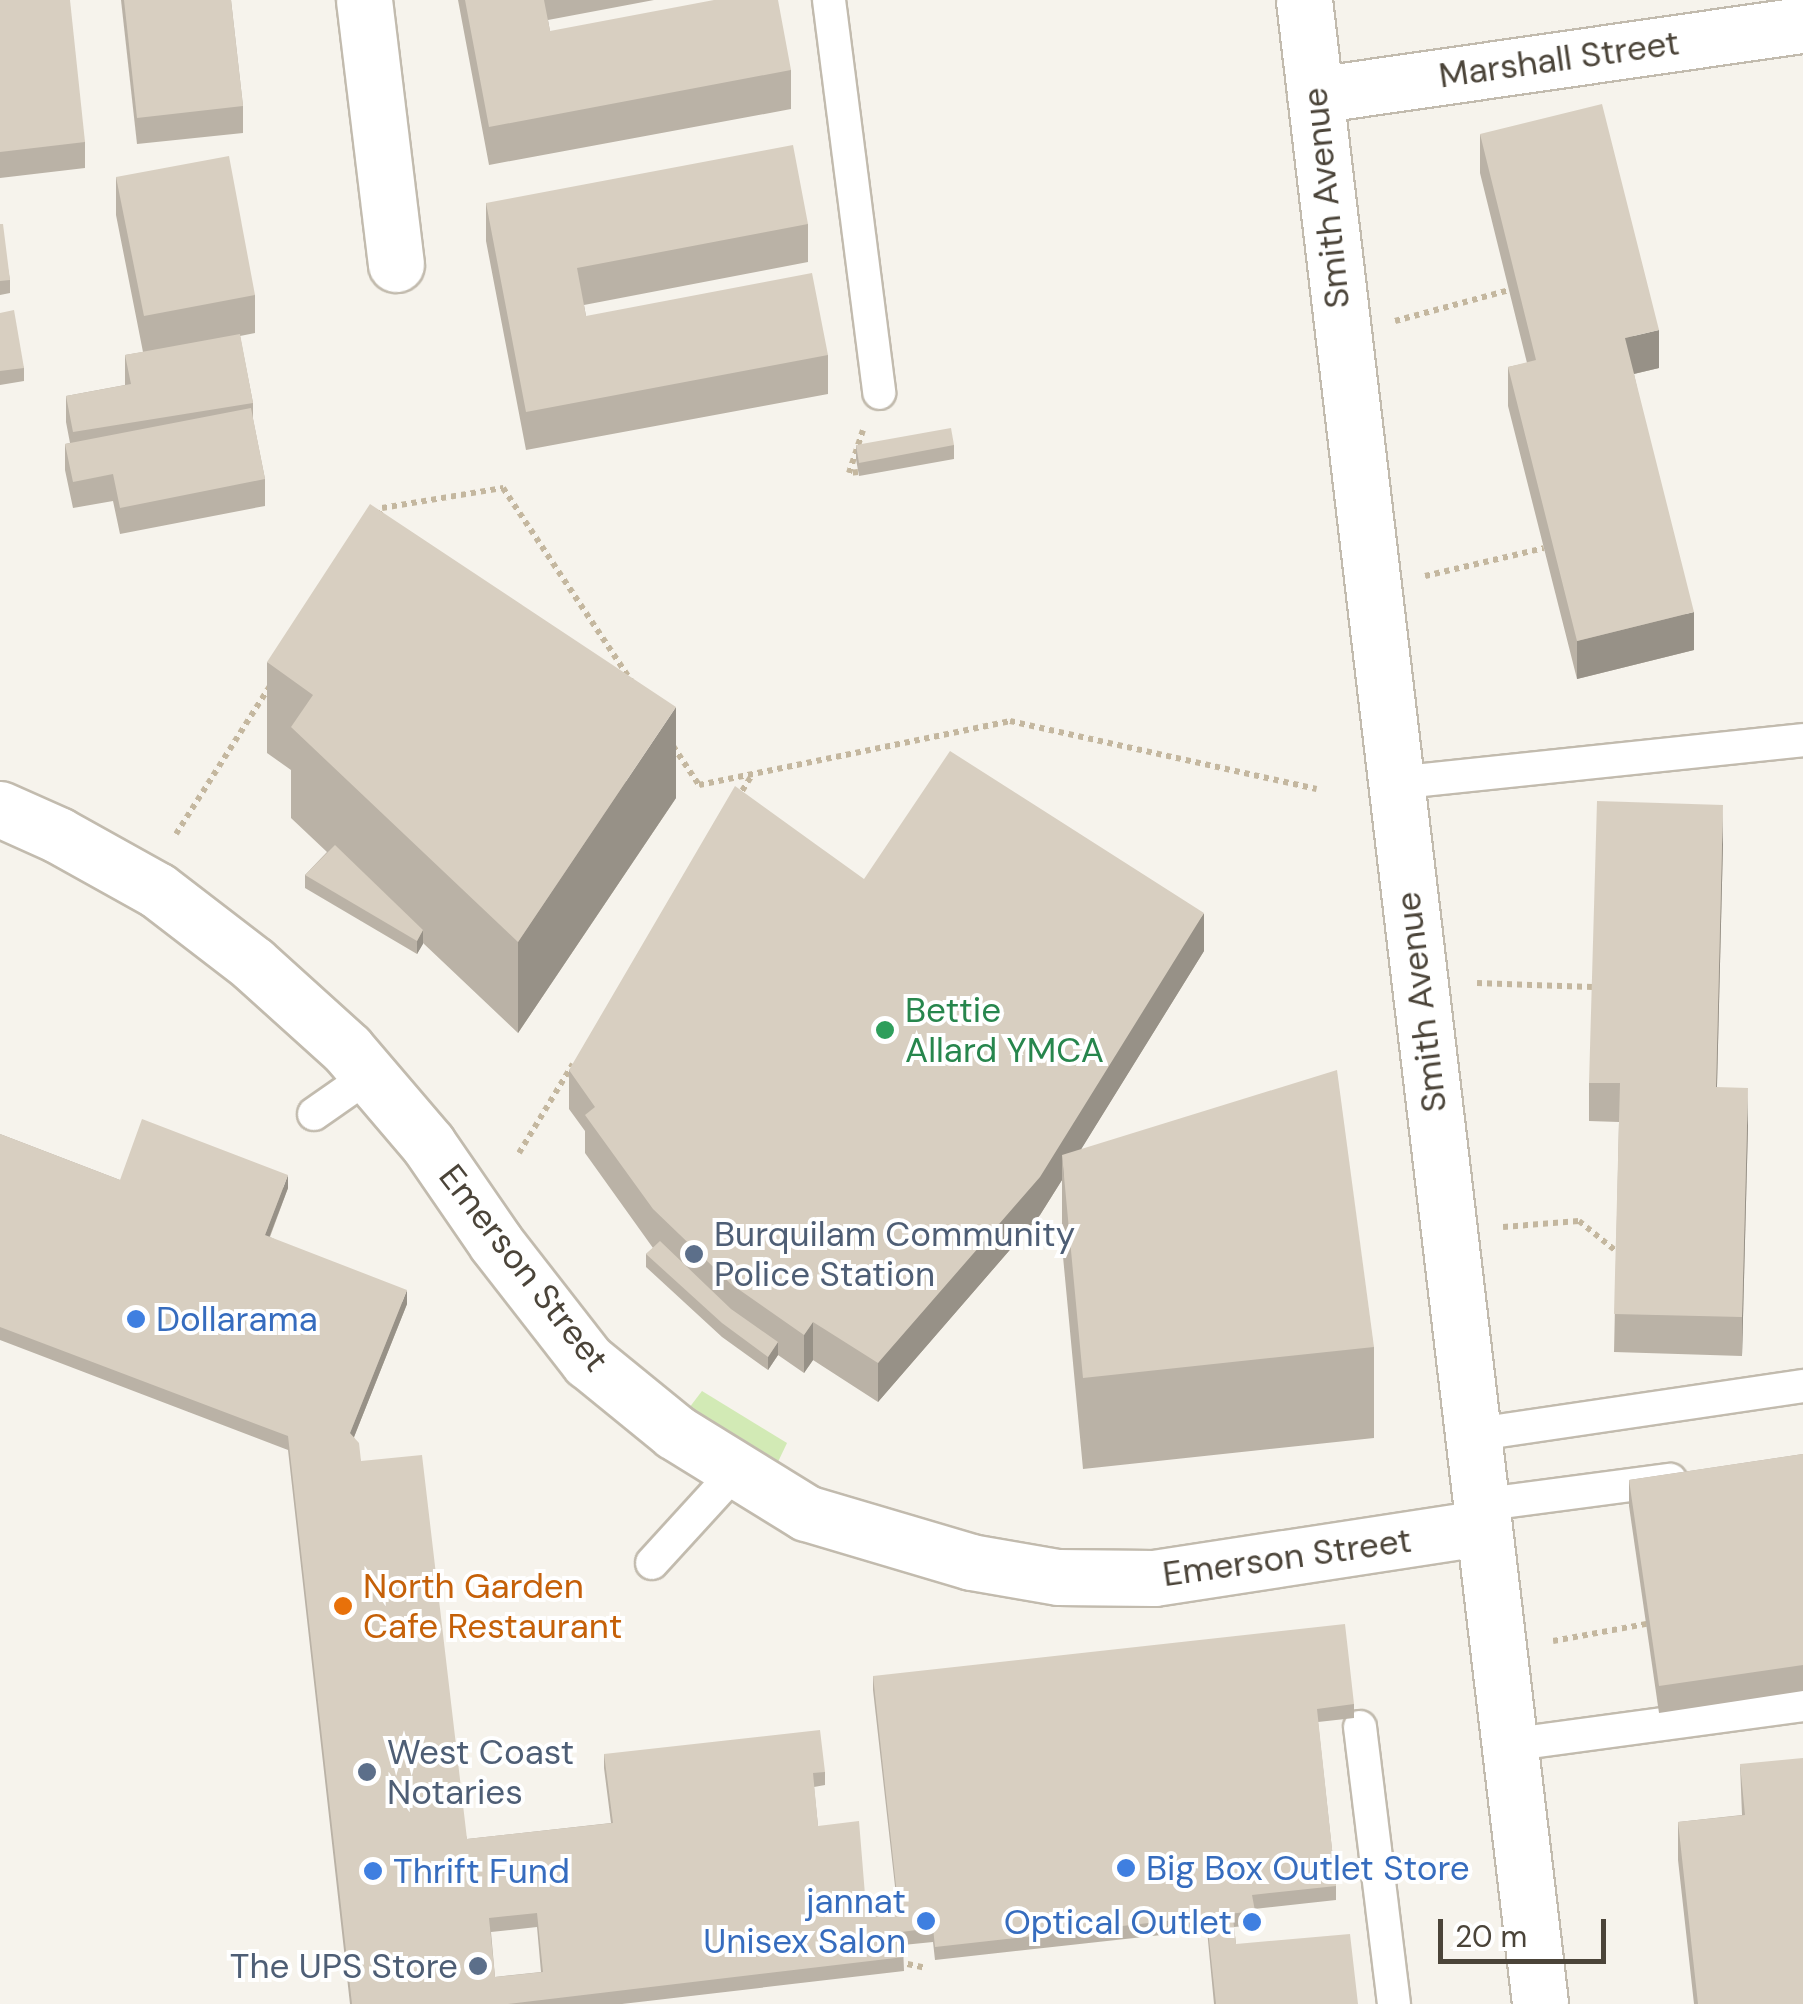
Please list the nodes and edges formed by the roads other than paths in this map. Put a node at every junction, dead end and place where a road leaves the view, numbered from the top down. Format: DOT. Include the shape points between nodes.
graph roads {
  1 [pos="364,0"];
  2 [pos="830,0"];
  3 [pos="1304,0"];
  4 [pos="1803,25"];
  5 [pos="1315,95"];
  6 [pos="396,264"];
  7 [pos="879,393"];
  8 [pos="1803,740"];
  9 [pos="1395,784"];
  10 [pos="0,809"];
  11 [pos="370,1075"];
  12 [pos="314,1114"];
  13 [pos="1803,1386"];
  14 [pos="1471,1434"];
  15 [pos="737,1470"];
  16 [pos="1704,1475"];
  17 [pos="1480,1517"];
  18 [pos="652,1563"];
  19 [pos="1803,1705"];
  20 [pos="1360,1727"];
  21 [pos="1508,1746"];
  22 [pos="1394,2004"];
  23 [pos="1540,2004"];
  1 -- 6 [label="street"];
  2 -- 7 [label="lane"];
  3 -- 5 [label="street, Smith Avenue"];
  4 -- 5 [label="street, Marshall Street"];
  5 -- 9 [label="street, Smith Avenue"];
  8 -- 9 [label="lane"];
  9 -- 14 [label="street, Smith Avenue"];
  10 -- 11 [label="street, Emerson Street" via="158,890 253,964"];
  11 -- 12 [label="lane"];
  11 -- 15 [label="street, Emerson Street" via="588,1361 675,1432"];
  13 -- 14 [label="lane"];
  14 -- 17 [label="street, Smith Avenue"];
  15 -- 17 [label="street, Emerson Street" via="806,1513 971,1562 1058,1577 1154,1578"];
  15 -- 18 [label="lane"];
  16 -- 17 [label="lane"];
  17 -- 21 [label="street, Smith Avenue"];
  19 -- 21 [label="lane"];
  20 -- 22 [label="lane"];
  21 -- 23 [label="street, Smith Avenue"];
}
